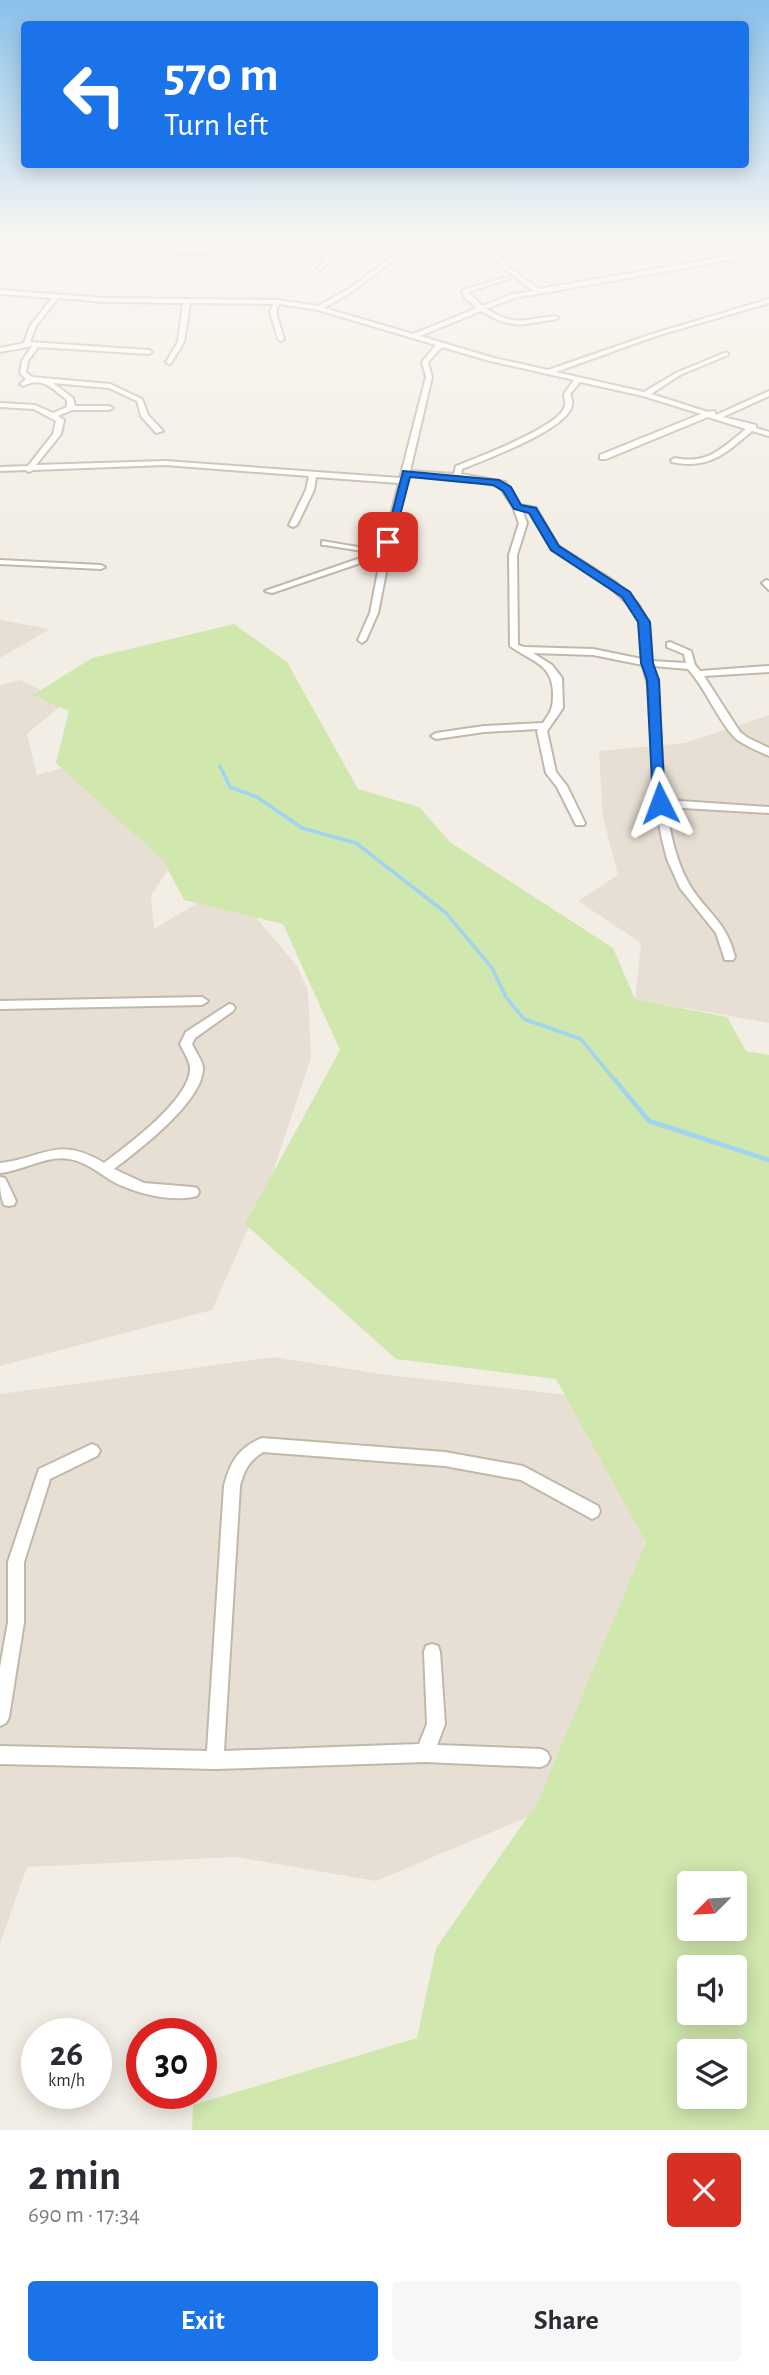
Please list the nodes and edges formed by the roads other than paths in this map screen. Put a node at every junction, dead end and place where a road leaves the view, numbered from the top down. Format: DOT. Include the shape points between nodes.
graph roads {
  1 [pos="28,338"];
  2 [pos="182,338"];
  3 [pos="417,338"];
  4 [pos="644,338"];
  5 [pos="27,344"];
  6 [pos="37,345"];
  7 [pos="440,345"];
  8 [pos="0,350"];
  9 [pos="149,352"];
  10 [pos="726,354"];
  11 [pos="169,362"];
  12 [pos="549,372"];
  13 [pos="579,379"];
  14 [pos="46,381"];
  15 [pos="769,393"];
  16 [pos="645,394"];
  17 [pos="0,405"];
  18 [pos="71,408"];
  19 [pos="109,408"];
  20 [pos="55,415"];
  21 [pos="715,415"];
  22 [pos="739,422"];
  23 [pos="769,424"];
  24 [pos="753,427"];
  25 [pos="159,432"];
  26 [pos="769,434"];
  27 [pos="603,457"];
  28 [pos="675,460"];
  29 [pos="0,469"];
  30 [pos="29,470"];
  31 [pos="313,475"];
  32 [pos="457,476"];
  33 [pos="405,477"];
  34 [pos="517,507"];
  35 [pos="293,525"];
  36 [pos="325,543"];
  37 [pos="386,552"];
  38 [pos="0,562"];
  39 [pos="101,567"];
  40 [pos="269,591"];
  41 [pos="362,640"];
  42 [pos="670,645"];
  43 [pos="523,650"];
  44 [pos="647,663"];
  45 [pos="769,669"];
  46 [pos="695,670"];
  47 [pos="543,726"];
  48 [pos="436,736"];
  49 [pos="769,753"];
  50 [pos="660,803"];
  51 [pos="769,810"];
  52 [pos="580,823"];
  53 [pos="729,957"];
  54 [pos="202,1001"];
  55 [pos="0,1005"];
  56 [pos="229,1008"];
  57 [pos="0,1168"];
  58 [pos="105,1169"];
  59 [pos="0,1182"];
  60 [pos="192,1192"];
  61 [pos="9,1201"];
  62 [pos="92,1451"];
  63 [pos="592,1511"];
  64 [pos="432,1652"];
  65 [pos="0,1717"];
  66 [pos="425,1753"];
  67 [pos="0,1755"];
  68 [pos="541,1758"];
  69 [pos="215,1760"];
  1 -- 5 [label="street"];
  2 -- 11 [label="street"];
  3 -- 7 [label="street"];
  4 -- 12 [label="street"];
  5 -- 6 [label="street"];
  5 -- 8 [label="street"];
  6 -- 9 [label="street"];
  6 -- 14 [label="street" via="25,361 23,373 26,382"];
  7 -- 12 [label="street"];
  7 -- 33 [label="street" via="425,362 429,377"];
  10 -- 16 [label="street"];
  12 -- 13 [label="street"];
  13 -- 16 [label="street"];
  13 -- 32 [label="street" via="567,394 565,412 549,426 459,468"];
  14 -- 18 [label="street" via="66,394"];
  14 -- 25 [label="street" via="118,389 139,400"];
  15 -- 21 [label="street"];
  16 -- 21 [label="street"];
  17 -- 20 [label="street" via="35,407"];
  18 -- 19 [label="street"];
  18 -- 20 [label="street"];
  20 -- 30 [label="street" via="61,424 57,434"];
  21 -- 22 [label="street"];
  21 -- 27 [label="street"];
  22 -- 23 [label="street"];
  22 -- 24 [label="street"];
  24 -- 26 [label="street"];
  24 -- 28 [label="street" via="706,463"];
  29 -- 30 [label="street"];
  30 -- 31 [label="street" via="165,463"];
  31 -- 33 [label="street"];
  31 -- 35 [label="street"];
  32 -- 33 [label="street"];
  32 -- 34 [label="street" via="502,484"];
  33 -- 37 [label="street"];
  34 -- 43 [label="street" via="523,523 513,555 513,640 514,646"];
  34 -- 44 [label="street" via="533,510 555,548 612,584 635,606 644,622"];
  36 -- 37 [label="street"];
  37 -- 40 [label="street"];
  37 -- 41 [label="street" via="374,613"];
  38 -- 39 [label="street"];
  42 -- 46 [label="street" via="688,653"];
  43 -- 44 [label="street" via="593,652"];
  43 -- 47 [label="street" via="550,667 556,678 558,708"];
  44 -- 46 [label="street"];
  44 -- 50 [label="street" via="653,680"];
  45 -- 46 [label="street"];
  46 -- 49 [label="street" via="737,734"];
  47 -- 48 [label="street"];
  47 -- 52 [label="street" via="551,774"];
  50 -- 51 [label="street"];
  50 -- 53 [label="street" via="680,879 714,920 727,942"];
  54 -- 55 [label="street"];
  56 -- 58 [label="street" via="190,1035 186,1044 197,1067 190,1091"];
  57 -- 58 [label="street" via="63,1153 85,1157"];
  58 -- 60 [label="street" via="149,1191"];
  59 -- 61 [label="street"];
  62 -- 65 [label="street" via="44,1474 16,1562 16,1622"];
  63 -- 69 [label="street" via="523,1473 445,1459 262,1445 246,1453 237,1462 232,1486"];
  64 -- 66 [label="street" via="436,1724"];
  66 -- 68 [label="street"];
  66 -- 69 [label="street"];
  67 -- 69 [label="street"];
}
